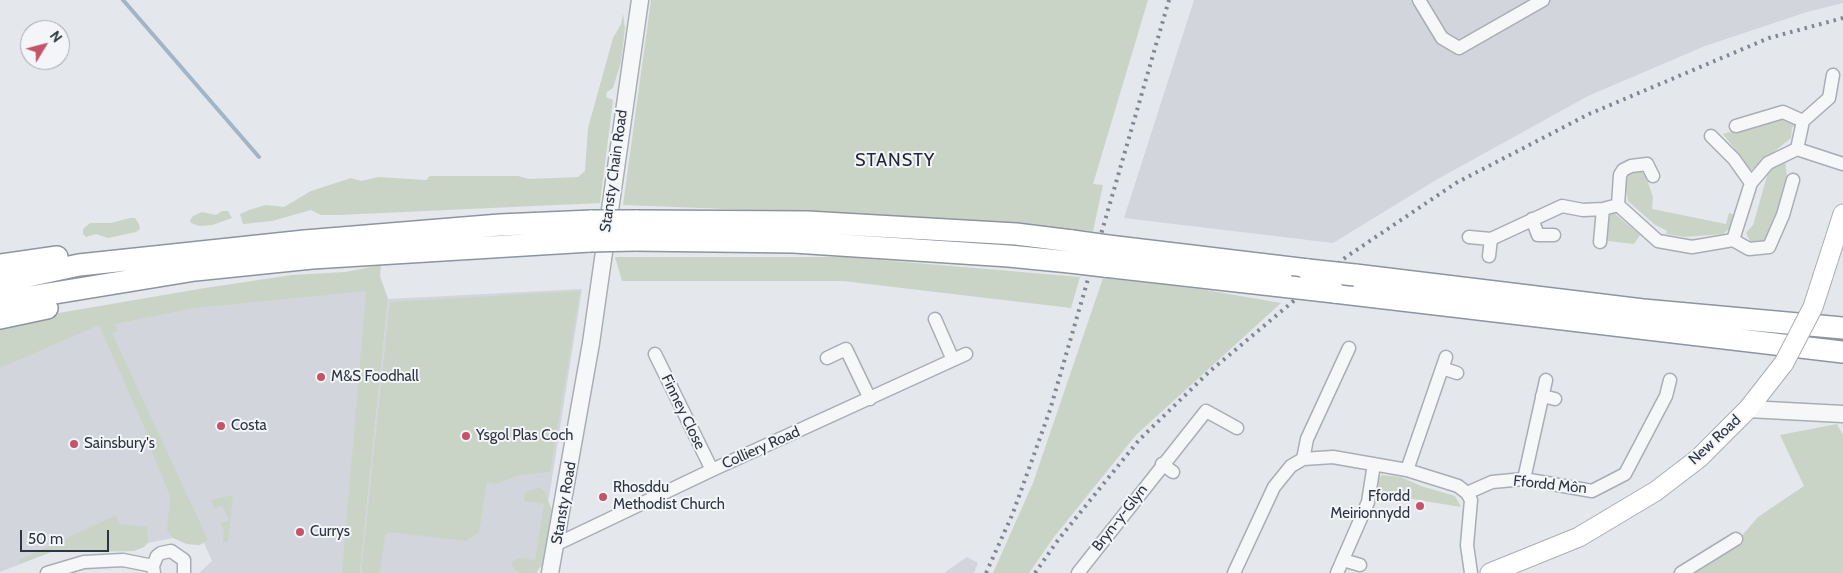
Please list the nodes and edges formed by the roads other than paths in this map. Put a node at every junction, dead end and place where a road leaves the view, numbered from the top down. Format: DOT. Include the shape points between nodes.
graph roads {
  1 [pos="640,0"];
  2 [pos="1419,0"];
  3 [pos="1543,0"];
  4 [pos="1833,75"];
  5 [pos="1803,121"];
  6 [pos="1736,126"];
  7 [pos="1711,136"];
  8 [pos="1798,149"];
  9 [pos="1843,164"];
  10 [pos="1653,176"];
  11 [pos="1793,180"];
  12 [pos="1751,184"];
  13 [pos="1618,205"];
  14 [pos="1603,209"];
  15 [pos="1843,214"];
  16 [pos="1532,220"];
  17 [pos="635,230"];
  18 [pos="591,231"];
  19 [pos="1554,235"];
  20 [pos="1470,237"];
  21 [pos="328,239"];
  22 [pos="1491,239"];
  23 [pos="1733,240"];
  24 [pos="1600,242"];
  25 [pos="1489,256"];
  26 [pos="312,258"];
  27 [pos="0,265"];
  28 [pos="0,282"];
  29 [pos="0,302"];
  30 [pos="0,318"];
  31 [pos="935,319"];
  32 [pos="1843,328"];
  33 [pos="591,343"];
  34 [pos="1349,348"];
  35 [pos="1843,352"];
  36 [pos="655,354"];
  37 [pos="966,354"];
  38 [pos="827,358"];
  39 [pos="954,360"];
  40 [pos="1457,373"];
  41 [pos="1546,380"];
  42 [pos="1670,380"];
  43 [pos="1542,396"];
  44 [pos="870,399"];
  45 [pos="1555,399"];
  46 [pos="1748,409"];
  47 [pos="1843,414"];
  48 [pos="1237,428"];
  49 [pos="1303,459"];
  50 [pos="1162,464"];
  51 [pos="1374,464"];
  52 [pos="712,470"];
  53 [pos="1407,470"];
  54 [pos="1173,472"];
  55 [pos="1524,479"];
  56 [pos="1467,493"];
  57 [pos="1736,539"];
  58 [pos="557,544"];
  59 [pos="1343,560"];
  60 [pos="1360,565"];
  61 [pos="153,569"];
  62 [pos="1497,572"];
  63 [pos="46,573"];
  64 [pos="184,573"];
  65 [pos="550,573"];
  66 [pos="1078,573"];
  67 [pos="1234,573"];
  68 [pos="1337,573"];
  69 [pos="1471,573"];
  70 [pos="1681,573"];
  1 -- 33 [label="street, Stansty Chain Road"];
  2 -- 3 [label="street" via="1442,38 1459,48"];
  4 -- 5 [label="street" via="1829,98"];
  5 -- 6 [label="street" via="1783,112"];
  5 -- 8 [label="street"];
  7 -- 12 [label="street" via="1734,159"];
  8 -- 9 [label="street"];
  8 -- 12 [label="street" via="1768,163"];
  10 -- 13 [label="street" via="1650,161 1631,166 1620,176"];
  11 -- 23 [label="street" via="1772,251 1749,249"];
  12 -- 23 [label="street"];
  13 -- 14 [label="street"];
  13 -- 23 [label="street" via="1658,241 1692,247"];
  14 -- 16 [label="street" via="1582,210 1562,206"];
  14 -- 24 [label="street"];
  15 -- 46 [label="main road, New Road, bridge" via="1813,307 1784,363"];
  16 -- 19 [label="street" via="1538,235"];
  16 -- 22 [label="street"];
  17 -- 18 [label="highway, bridge"];
  17 -- 32 [label="highway, bridge" via="807,222 1016,234 1643,310"];
  17 -- 35 [label="highway, bridge" via="1070,262"];
  18 -- 21 [label="highway" via="500,225"];
  18 -- 26 [label="highway"];
  20 -- 22 [label="street"];
  21 -- 27 [label="highway" via="215,241 133,247"];
  21 -- 28 [label="highway" via="79,265"];
  22 -- 25 [label="street"];
  26 -- 29 [label="highway" via="195,270"];
  26 -- 30 [label="highway" via="192,284 70,302"];
  31 -- 39 [label="street"];
  33 -- 58 [label="street, Stansty Road"];
  34 -- 49 [label="street" via="1307,440"];
  36 -- 52 [label="street, Finney Close"];
  37 -- 39 [label="street, Colliery Road"];
  38 -- 44 [label="street" via="846,349"];
  39 -- 44 [label="street, Colliery Road"];
  40 -- 53 [label="street" via="1444,362"];
  41 -- 43 [label="street"];
  42 -- 55 [label="street, Ffordd Môn" via="1672,396 1625,474 1592,490"];
  43 -- 45 [label="street"];
  43 -- 55 [label="street"];
  44 -- 52 [label="street, Colliery Road"];
  46 -- 47 [label="street"];
  46 -- 62 [label="main road, New Road" via="1699,458 1656,491 1579,537"];
  48 -- 50 [label="street, Bryn-y-Glyn" via="1206,411"];
  49 -- 51 [label="street" via="1333,457"];
  49 -- 67 [label="street" via="1291,466 1274,487"];
  50 -- 54 [label="street"];
  50 -- 66 [label="street, Bryn-y-Glyn"];
  51 -- 53 [label="street"];
  51 -- 59 [label="street" via="1368,502"];
  52 -- 58 [label="street, Colliery Road"];
  53 -- 56 [label="street" via="1458,486"];
  55 -- 56 [label="street, Ffordd Môn" via="1492,482"];
  56 -- 69 [label="street" via="1471,500 1468,546"];
  57 -- 70 [label="street"];
  58 -- 65 [label="street, Stansty Road"];
  59 -- 60 [label="street"];
  59 -- 68 [label="street"];
  61 -- 63 [label="street" via="123,560 84,562"];
  61 -- 64 [label="street" via="161,553 171,551 184,560"];
}
